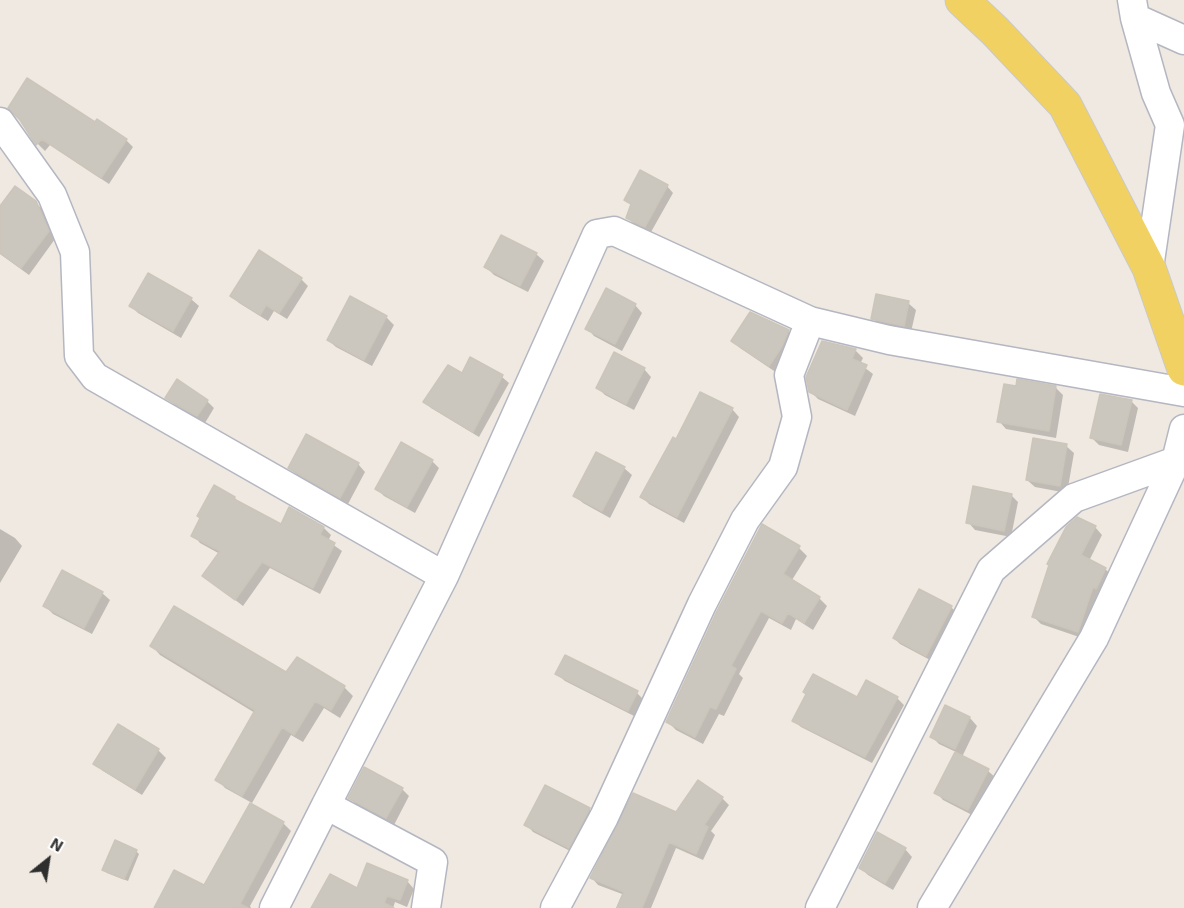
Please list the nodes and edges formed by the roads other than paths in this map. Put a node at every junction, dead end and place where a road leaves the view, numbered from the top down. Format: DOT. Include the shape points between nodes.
graph roads {
  1 [pos="962,0"];
  2 [pos="1134,9"];
  3 [pos="1184,40"];
  4 [pos="0,122"];
  5 [pos="1149,268"];
  6 [pos="810,321"];
  7 [pos="1184,369"];
  8 [pos="1184,392"];
  9 [pos="1184,429"];
  10 [pos="1176,461"];
  11 [pos="444,576"];
  12 [pos="326,806"];
  13 [pos="274,908"];
  14 [pos="426,908"];
  15 [pos="555,908"];
  16 [pos="820,908"];
  17 [pos="932,908"];
  1 -- 5 [label="main road" via="1065,105"];
  2 -- 3 [label="street"];
  2 -- 5 [label="street" via="1156,93 1170,125"];
  4 -- 11 [label="street" via="52,195 75,252 79,356 95,377"];
  5 -- 7 [label="main road"];
  6 -- 8 [label="street" via="889,340"];
  6 -- 11 [label="street" via="614,231 597,234"];
  6 -- 15 [label="street" via="789,375 797,417 783,467 745,520 604,817"];
  9 -- 10 [label="street"];
  10 -- 16 [label="street" via="1074,498 991,570"];
  10 -- 17 [label="street" via="1094,638"];
  11 -- 12 [label="street"];
  12 -- 13 [label="street"];
  12 -- 14 [label="street" via="433,862"];
}
